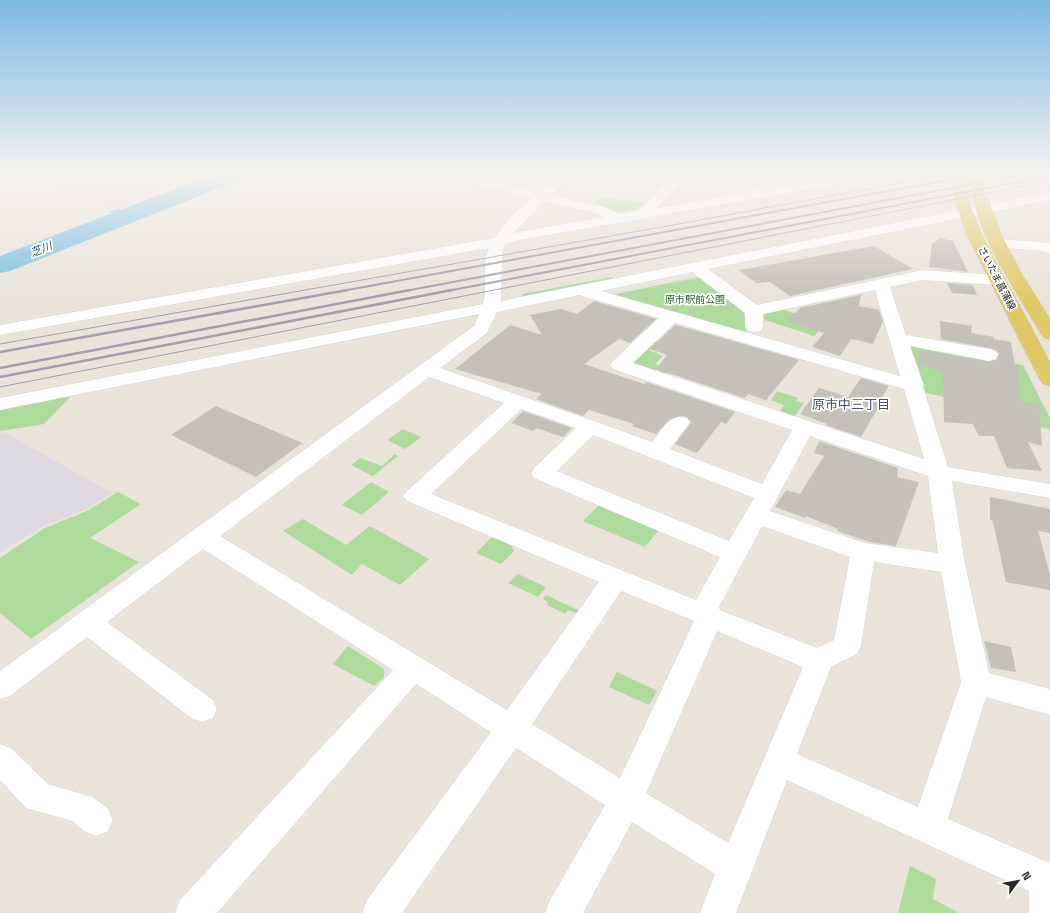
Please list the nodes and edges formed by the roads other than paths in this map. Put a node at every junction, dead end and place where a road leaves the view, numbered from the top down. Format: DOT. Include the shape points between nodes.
graph roads {
  1 [pos="523,215"];
  2 [pos="610,215"];
  3 [pos="639,215"];
  4 [pos="957,215"];
  5 [pos="966,215"];
  6 [pos="987,215"];
  7 [pos="618,218"];
  8 [pos="500,241"];
  9 [pos="999,244"];
  10 [pos="1049,248"];
  11 [pos="695,267"];
  12 [pos="997,280"];
  13 [pos="881,283"];
  14 [pos="580,290"];
  15 [pos="490,308"];
  16 [pos="754,311"];
  17 [pos="671,317"];
  18 [pos="0,330"];
  19 [pos="1050,334"];
  20 [pos="753,339"];
  21 [pos="899,339"];
  22 [pos="989,355"];
  23 [pos="426,370"];
  24 [pos="1050,380"];
  25 [pos="914,386"];
  26 [pos="518,401"];
  27 [pos="0,404"];
  28 [pos="680,422"];
  29 [pos="590,426"];
  30 [pos="805,426"];
  31 [pos="656,452"];
  32 [pos="939,472"];
  33 [pos="1050,491"];
  34 [pos="762,505"];
  35 [pos="201,536"];
  36 [pos="863,552"];
  37 [pos="735,553"];
  38 [pos="952,564"];
  39 [pos="615,578"];
  40 [pos="710,616"];
  41 [pos="87,622"];
  42 [pos="818,661"];
  43 [pos="413,667"];
  44 [pos="976,682"];
  45 [pos="0,687"];
  46 [pos="1050,702"];
  47 [pos="202,709"];
  48 [pos="512,728"];
  49 [pos="0,758"];
  50 [pos="779,761"];
  51 [pos="626,800"];
  52 [pos="96,820"];
  53 [pos="928,828"];
  54 [pos="735,867"];
  55 [pos="1048,892"];
  56 [pos="193,913"];
  57 [pos="380,913"];
  58 [pos="563,913"];
  59 [pos="718,913"];
  1 -- 8 [label="street" via="507,230"];
  2 -- 7 [label="street"];
  3 -- 7 [label="street"];
  4 -- 11 [label="street"];
  5 -- 12 [label="main road, さいたま菖蒲線"];
  6 -- 9 [label="main road, さいたま菖蒲線"];
  7 -- 8 [label="street"];
  8 -- 15 [label="street" via="496,250"];
  8 -- 18 [label="street"];
  9 -- 10 [label="street"];
  9 -- 19 [label="main road, さいたま菖蒲線"];
  11 -- 14 [label="street"];
  11 -- 16 [label="street"];
  12 -- 13 [label="street" via="923,275"];
  12 -- 24 [label="main road, さいたま菖蒲線"];
  13 -- 16 [label="street"];
  13 -- 21 [label="street"];
  14 -- 15 [label="street"];
  14 -- 17 [label="street"];
  15 -- 23 [label="street" via="481,329"];
  15 -- 27 [label="street"];
  16 -- 20 [label="street"];
  17 -- 20 [label="street"];
  17 -- 30 [label="street" via="620,365"];
  20 -- 25 [label="street"];
  21 -- 22 [label="street"];
  21 -- 25 [label="street"];
  23 -- 26 [label="street"];
  23 -- 35 [label="street"];
  25 -- 32 [label="street"];
  26 -- 29 [label="street"];
  26 -- 39 [label="street" via="415,496"];
  28 -- 31 [label="street"];
  29 -- 31 [label="street"];
  29 -- 37 [label="street" via="542,473"];
  30 -- 32 [label="street"];
  30 -- 34 [label="street"];
  31 -- 34 [label="street"];
  32 -- 33 [label="street"];
  32 -- 38 [label="street"];
  34 -- 36 [label="street"];
  34 -- 37 [label="street"];
  35 -- 41 [label="street"];
  35 -- 43 [label="street"];
  36 -- 38 [label="street"];
  36 -- 42 [label="street" via="847,646"];
  37 -- 40 [label="street" via="705,608"];
  38 -- 44 [label="street"];
  39 -- 40 [label="street"];
  39 -- 48 [label="street"];
  40 -- 42 [label="street"];
  40 -- 51 [label="street"];
  41 -- 45 [label="street"];
  41 -- 47 [label="street"];
  42 -- 50 [label="street"];
  43 -- 48 [label="street"];
  43 -- 56 [label="street"];
  44 -- 46 [label="street"];
  44 -- 53 [label="street"];
  48 -- 51 [label="street"];
  48 -- 57 [label="street"];
  49 -- 52 [label="street" via="38,797 81,808"];
  50 -- 53 [label="street"];
  50 -- 54 [label="street"];
  51 -- 54 [label="street"];
  51 -- 58 [label="street"];
  53 -- 55 [label="street"];
  54 -- 59 [label="street"];
}
